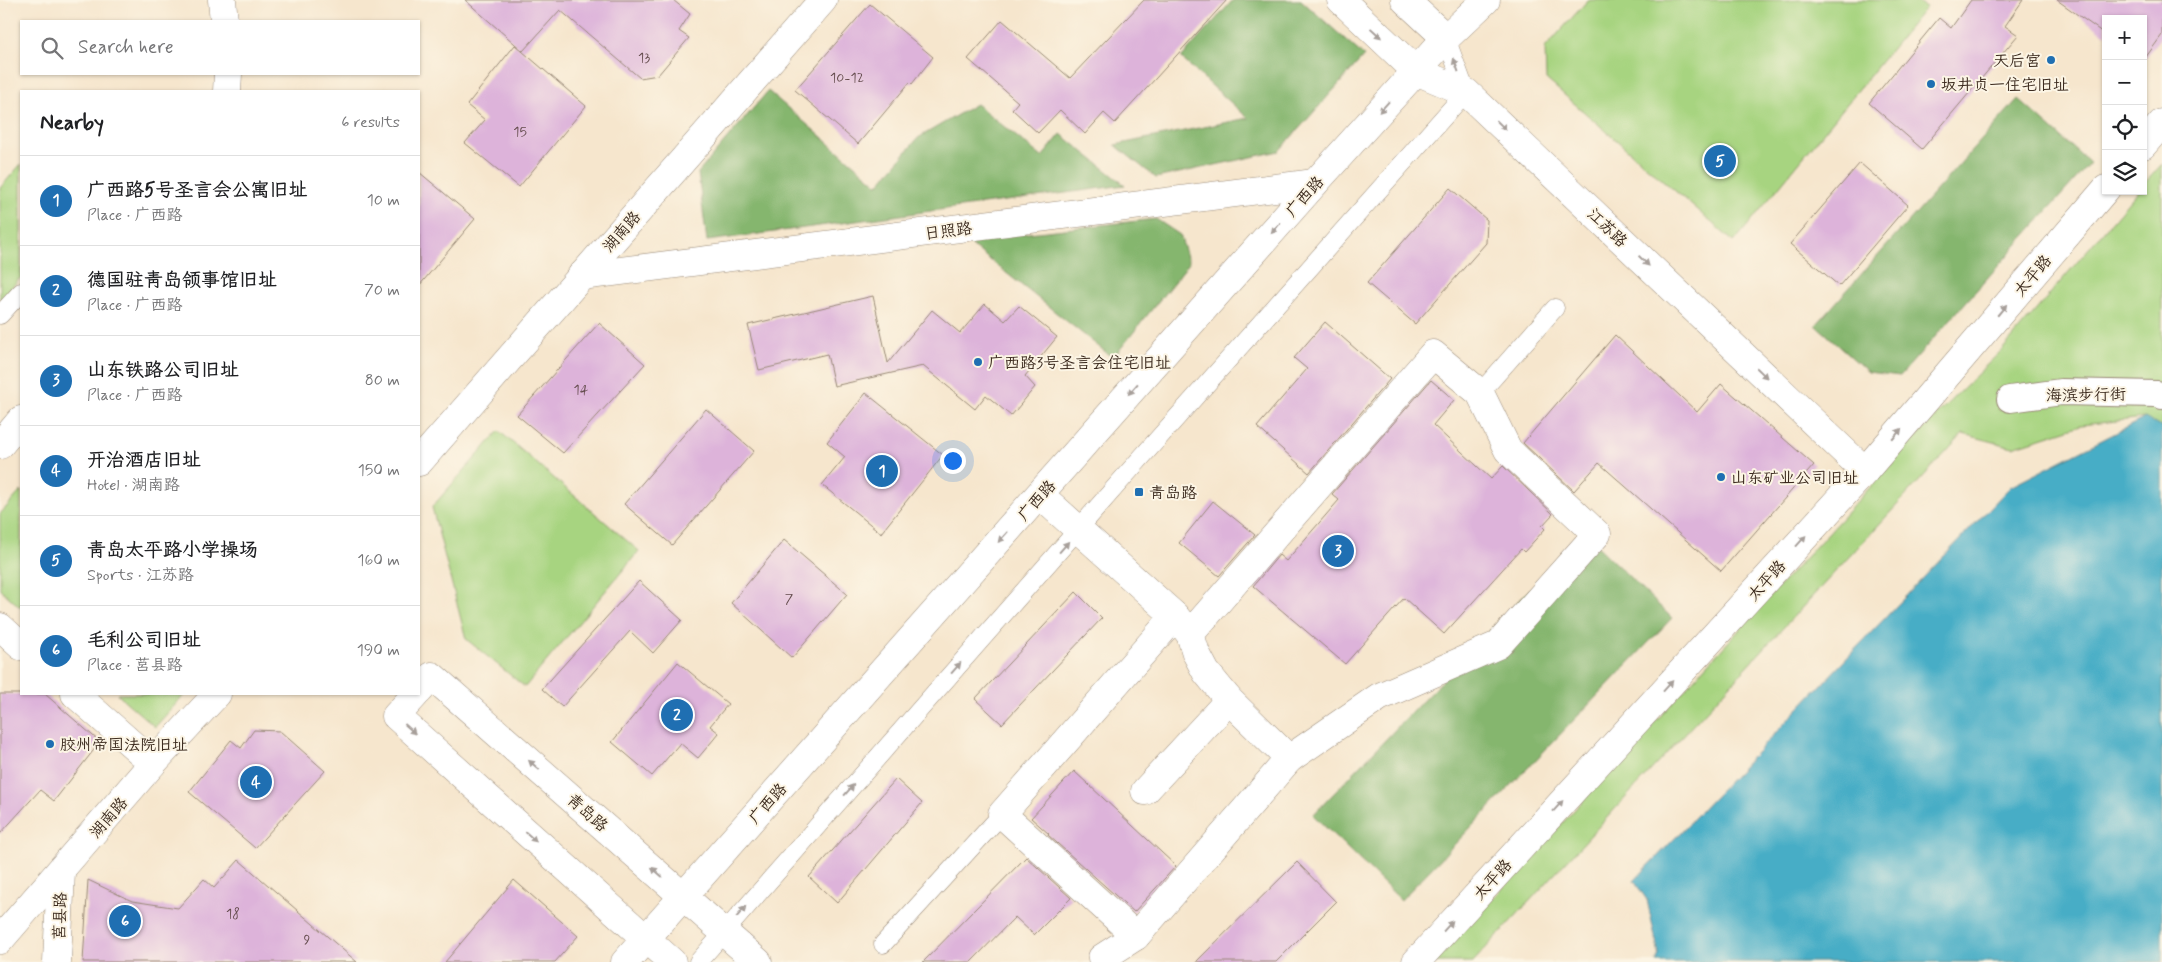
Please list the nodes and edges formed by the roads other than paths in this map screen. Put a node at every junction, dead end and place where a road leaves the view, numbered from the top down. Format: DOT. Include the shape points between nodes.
graph roads {
  1 [pos="222,0"];
  2 [pos="823,0"];
  3 [pos="1341,0"];
  4 [pos="1405,0"];
  5 [pos="1486,0"];
  6 [pos="224,20"];
  7 [pos="1446,38"];
  8 [pos="1416,71"];
  9 [pos="228,75"];
  10 [pos="227,90"];
  11 [pos="1466,92"];
  12 [pos="2162,123"];
  13 [pos="2147,140"];
  14 [pos="1315,183"];
  15 [pos="2102,194"];
  16 [pos="581,276"];
  17 [pos="20,293"];
  18 [pos="1555,308"];
  19 [pos="0,315"];
  20 [pos="1480,393"];
  21 [pos="2162,396"];
  22 [pos="2010,399"];
  23 [pos="20,421"];
  24 [pos="0,445"];
  25 [pos="421,456"];
  26 [pos="1865,471"];
  27 [pos="1040,495"];
  28 [pos="1079,530"];
  29 [pos="1183,625"];
  30 [pos="0,627"];
  31 [pos="20,645"];
  32 [pos="420,690"];
  33 [pos="76,695"];
  34 [pos="216,695"];
  35 [pos="415,695"];
  36 [pos="1229,700"];
  37 [pos="1289,759"];
  38 [pos="153,763"];
  39 [pos="1145,791"];
  40 [pos="1002,814"];
  41 [pos="61,871"];
  42 [pos="684,896"];
  43 [pos="724,932"];
  44 [pos="1136,936"];
  45 [pos="0,940"];
  46 [pos="646,940"];
  47 [pos="883,944"];
  48 [pos="1102,961"];
  49 [pos="57,962"];
  50 [pos="625,962"];
  51 [pos="672,962"];
  52 [pos="698,962"];
  53 [pos="758,962"];
  54 [pos="1416,962"];
  1 -- 6 [label="street"];
  2 -- 16 [label="street, 湖南路"];
  3 -- 8 [label="street, 江苏路, one-way"];
  4 -- 7 [label="street"];
  5 -- 7 [label="street, 广西路"];
  7 -- 8 [label="street, 广西路"];
  11 -- 7 [label="lane, one-way"];
  8 -- 11 [label="street, 江苏路"];
  8 -- 14 [label="street, 广西路, one-way"];
  9 -- 10 [label="street"];
  11 -- 26 [label="street, 江苏路, one-way"];
  11 -- 28 [label="lane"];
  12 -- 13 [label="street"];
  14 -- 16 [label="street, 日照路"];
  14 -- 27 [label="street, 广西路, one-way"];
  26 -- 15 [label="street, 太平路, one-way"];
  16 -- 25 [label="street, 湖南路"];
  17 -- 19 [label="lane"];
  18 -- 20 [label="lane"];
  20 -- 29 [label="street" via="1432,354"];
  20 -- 37 [label="street" via="1508,450 1597,534 1498,645 1378,697"];
  21 -- 22 [label="street, 海滨步行街" via="2061,392"];
  23 -- 24 [label="street"];
  54 -- 26 [label="street, 太平路, one-way"];
  27 -- 28 [label="street"];
  27 -- 42 [label="street, 广西路, one-way"];
  28 -- 29 [label="street"];
  43 -- 28 [label="lane, one-way"];
  29 -- 36 [label="street" via="1206,672"];
  29 -- 40 [label="street"];
  30 -- 31 [label="street"];
  42 -- 32 [label="street, 青岛路, one-way" via="432,676"];
  33 -- 38 [label="street"];
  34 -- 38 [label="street, 湖南路"];
  35 -- 46 [label="street, one-way" via="396,716"];
  36 -- 37 [label="street"];
  36 -- 39 [label="street"];
  37 -- 44 [label="street"];
  38 -- 41 [label="street, 湖南路"];
  40 -- 44 [label="street"];
  40 -- 47 [label="lane"];
  41 -- 45 [label="street, 湖南路"];
  41 -- 49 [label="street, 莒县路"];
  42 -- 43 [label="street, 青岛路"];
  42 -- 46 [label="street, 广西路"];
  43 -- 52 [label="lane"];
  43 -- 53 [label="street, 青岛路"];
  44 -- 48 [label="street"];
  46 -- 50 [label="street, 广西路"];
  46 -- 51 [label="street"];
}
